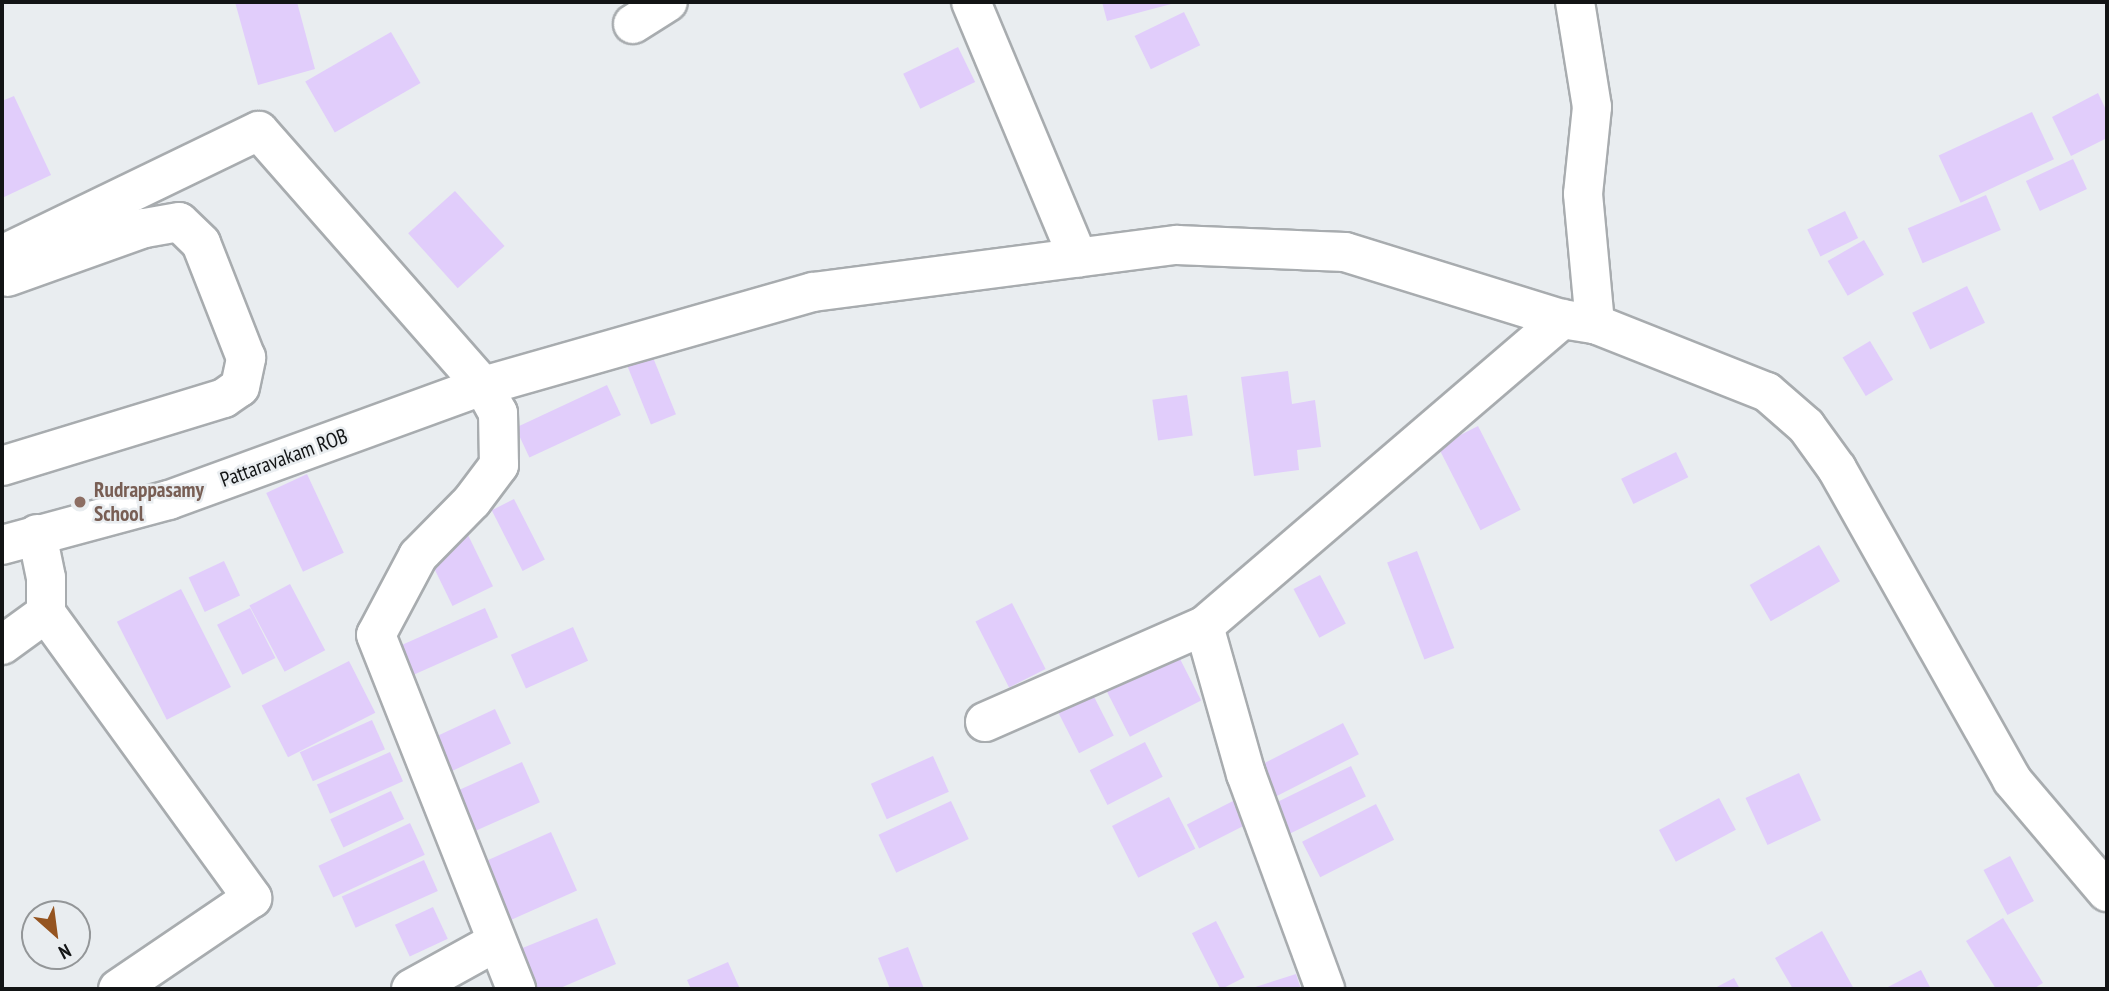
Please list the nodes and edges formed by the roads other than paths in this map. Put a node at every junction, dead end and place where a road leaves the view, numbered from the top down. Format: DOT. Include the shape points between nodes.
graph roads {
  1 [pos="668,2"];
  2 [pos="971,2"];
  3 [pos="1575,2"];
  4 [pos="633,24"];
  5 [pos="2,255"];
  6 [pos="1078,258"];
  7 [pos="2,278"];
  8 [pos="1578,321"];
  9 [pos="483,386"];
  10 [pos="2,466"];
  11 [pos="19,539"];
  12 [pos="46,595"];
  13 [pos="1204,626"];
  14 [pos="2,645"];
  15 [pos="985,722"];
  16 [pos="2107,892"];
  17 [pos="496,942"];
  18 [pos="118,989"];
  19 [pos="411,989"];
  20 [pos="516,989"];
  21 [pos="1325,989"];
  1 -- 4 [label="street"];
  2 -- 6 [label="street"];
  3 -- 8 [label="street" via="1592,107"];
  5 -- 9 [label="street" via="259,131"];
  6 -- 8 [label="street, Pattaravakam ROB" via="1177,245 1345,252"];
  6 -- 9 [label="street, Pattaravakam ROB" via="813,292"];
  7 -- 10 [label="street" via="144,228 179,222 201,243 246,358 240,387 224,398"];
  8 -- 13 [label="street"];
  8 -- 16 [label="street, Pattaravakam ROB" via="1767,392 1806,426 1837,469 2012,780"];
  9 -- 11 [label="street, Pattaravakam ROB" via="169,500"];
  9 -- 17 [label="street" via="498,413 499,465 472,501 418,555 376,635"];
  11 -- 12 [label="street"];
  12 -- 14 [label="street"];
  12 -- 18 [label="street" via="252,898"];
  13 -- 15 [label="street"];
  13 -- 21 [label="street" via="1246,774"];
  17 -- 19 [label="street"];
  17 -- 20 [label="street"];
}
